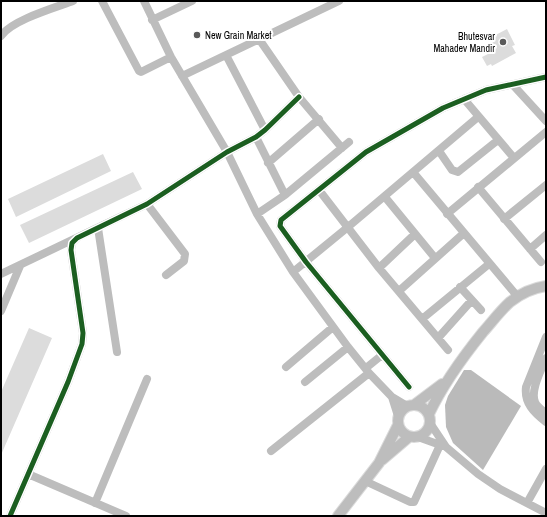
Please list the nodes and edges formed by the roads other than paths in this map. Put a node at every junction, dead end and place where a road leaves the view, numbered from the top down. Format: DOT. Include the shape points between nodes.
graph roads {
  1 [pos="73,1"];
  2 [pos="102,1"];
  3 [pos="144,1"];
  4 [pos="192,1"];
  5 [pos="339,1"];
  6 [pos="325,4"];
  7 [pos="152,20"];
  8 [pos="1,36"];
  9 [pos="260,39"];
  10 [pos="226,56"];
  11 [pos="171,57"];
  12 [pos="182,76"];
  13 [pos="546,77"];
  14 [pos="513,85"];
  15 [pos="299,97"];
  16 [pos="464,99"];
  17 [pos="478,117"];
  18 [pos="319,119"];
  19 [pos="546,121"];
  20 [pos="265,130"];
  21 [pos="546,132"];
  22 [pos="256,137"];
  23 [pos="498,140"];
  24 [pos="349,142"];
  25 [pos="342,148"];
  26 [pos="439,151"];
  27 [pos="227,152"];
  28 [pos="514,158"];
  29 [pos="268,163"];
  30 [pos="413,172"];
  31 [pos="546,185"];
  32 [pos="478,187"];
  33 [pos="319,190"];
  34 [pos="285,195"];
  35 [pos="385,196"];
  36 [pos="147,204"];
  37 [pos="257,214"];
  38 [pos="447,214"];
  39 [pos="504,219"];
  40 [pos="348,227"];
  41 [pos="98,228"];
  42 [pos="464,233"];
  43 [pos="415,234"];
  44 [pos="546,235"];
  45 [pos="77,238"];
  46 [pos="530,248"];
  47 [pos="435,258"];
  48 [pos="306,262"];
  49 [pos="541,262"];
  50 [pos="489,264"];
  51 [pos="20,266"];
  52 [pos="379,268"];
  53 [pos="293,272"];
  54 [pos="1,274"];
  55 [pos="166,275"];
  56 [pos="546,286"];
  57 [pos="460,287"];
  58 [pos="399,291"];
  59 [pos="518,297"];
  60 [pos="472,300"];
  61 [pos="480,310"];
  62 [pos="1,311"];
  63 [pos="422,319"];
  64 [pos="333,327"];
  65 [pos="546,337"];
  66 [pos="438,338"];
  67 [pos="348,347"];
  68 [pos="544,348"];
  69 [pos="448,350"];
  70 [pos="117,352"];
  71 [pos="382,355"];
  72 [pos="546,358"];
  73 [pos="286,367"];
  74 [pos="368,370"];
  75 [pos="147,379"];
  76 [pos="305,382"];
  77 [pos="445,382"];
  78 [pos="409,387"];
  79 [pos="392,397"];
  80 [pos="410,405"];
  81 [pos="546,413"];
  82 [pos="430,419"];
  83 [pos="398,421"];
  84 [pos="546,422"];
  85 [pos="414,437"];
  86 [pos="443,446"];
  87 [pos="271,451"];
  88 [pos="379,463"];
  89 [pos="546,469"];
  90 [pos="28,474"];
  91 [pos="365,481"];
  92 [pos="95,502"];
  93 [pos="527,503"];
  94 [pos="546,513"];
  95 [pos="10,516"];
  96 [pos="126,516"];
  97 [pos="338,516"];
  1 -- 8 [label="street" via="18,22"];
  2 -- 11 [label="street" via="139,71"];
  3 -- 7 [label="street"];
  4 -- 7 [label="street"];
  5 -- 6 [label="street"];
  6 -- 9 [label="street"];
  7 -- 11 [label="street"];
  9 -- 10 [label="street"];
  9 -- 15 [label="street"];
  10 -- 12 [label="street"];
  10 -- 20 [label="street"];
  11 -- 12 [label="street"];
  12 -- 27 [label="street"];
  13 -- 14 [label="street"];
  14 -- 16 [label="street" via="486,90"];
  14 -- 19 [label="street"];
  15 -- 18 [label="street"];
  15 -- 20 [label="street"];
  16 -- 17 [label="street"];
  16 -- 33 [label="street" via="443,108 366,152"];
  17 -- 23 [label="street"];
  17 -- 26 [label="street"];
  18 -- 25 [label="street"];
  18 -- 29 [label="street"];
  20 -- 22 [label="street"];
  21 -- 28 [label="street"];
  22 -- 27 [label="street"];
  22 -- 29 [label="street"];
  23 -- 26 [label="street" via="458,172 452,170"];
  23 -- 28 [label="street"];
  24 -- 25 [label="street"];
  25 -- 34 [label="street"];
  26 -- 30 [label="street"];
  27 -- 36 [label="street"];
  27 -- 37 [label="street"];
  28 -- 32 [label="street"];
  29 -- 34 [label="street"];
  30 -- 35 [label="street"];
  30 -- 38 [label="street"];
  31 -- 39 [label="street"];
  32 -- 38 [label="street"];
  32 -- 39 [label="street"];
  33 -- 40 [label="street"];
  33 -- 48 [label="street" via="280,223"];
  34 -- 37 [label="street"];
  35 -- 40 [label="street"];
  35 -- 43 [label="street"];
  36 -- 41 [label="street"];
  36 -- 55 [label="street" via="185,254 184,261"];
  37 -- 53 [label="street"];
  38 -- 42 [label="street"];
  39 -- 46 [label="street"];
  40 -- 48 [label="street"];
  40 -- 52 [label="street"];
  41 -- 45 [label="street"];
  41 -- 70 [label="street"];
  42 -- 47 [label="street"];
  42 -- 50 [label="street"];
  43 -- 47 [label="street"];
  43 -- 52 [label="street"];
  44 -- 46 [label="street"];
  45 -- 51 [label="street"];
  45 -- 90 [label="street" via="71,250 83,333 82,344"];
  46 -- 49 [label="street"];
  47 -- 58 [label="street"];
  48 -- 53 [label="street"];
  48 -- 71 [label="street"];
  50 -- 57 [label="street"];
  50 -- 59 [label="street"];
  51 -- 54 [label="street"];
  51 -- 62 [label="street"];
  52 -- 58 [label="street"];
  53 -- 64 [label="street"];
  56 -- 59 [label="main road" via="532,289"];
  57 -- 60 [label="street"];
  57 -- 63 [label="street"];
  58 -- 63 [label="street"];
  59 -- 77 [label="main road" via="498,314 473,343"];
  60 -- 61 [label="street"];
  60 -- 66 [label="street"];
  63 -- 66 [label="street"];
  64 -- 67 [label="street"];
  64 -- 73 [label="street"];
  65 -- 68 [label="street"];
  66 -- 69 [label="street"];
  67 -- 74 [label="street"];
  67 -- 76 [label="street"];
  68 -- 84 [label="street" via="526,386 526,392 531,408"];
  71 -- 74 [label="street"];
  71 -- 78 [label="street"];
  72 -- 81 [label="street" via="535,386 534,399"];
  74 -- 79 [label="street"];
  74 -- 87 [label="street"];
  75 -- 92 [label="street"];
  77 -- 80 [label="main road"];
  77 -- 82 [label="main road"];
  79 -- 80 [label="street"];
  79 -- 83 [label="street"];
  80 -- 82 [label="main road" via="422,407"];
  80 -- 83 [label="main road" via="403,408"];
  82 -- 85 [label="main road" via="426,432"];
  82 -- 86 [label="street"];
  83 -- 85 [label="main road" via="400,430"];
  83 -- 88 [label="main road"];
  85 -- 86 [label="street"];
  85 -- 88 [label="main road"];
  86 -- 91 [label="street" via="414,502"];
  86 -- 93 [label="street" via="493,485"];
  88 -- 91 [label="main road"];
  89 -- 93 [label="street"];
  90 -- 92 [label="street"];
  90 -- 95 [label="street"];
  91 -- 97 [label="main road"];
  92 -- 96 [label="street"];
  93 -- 94 [label="street"];
}
